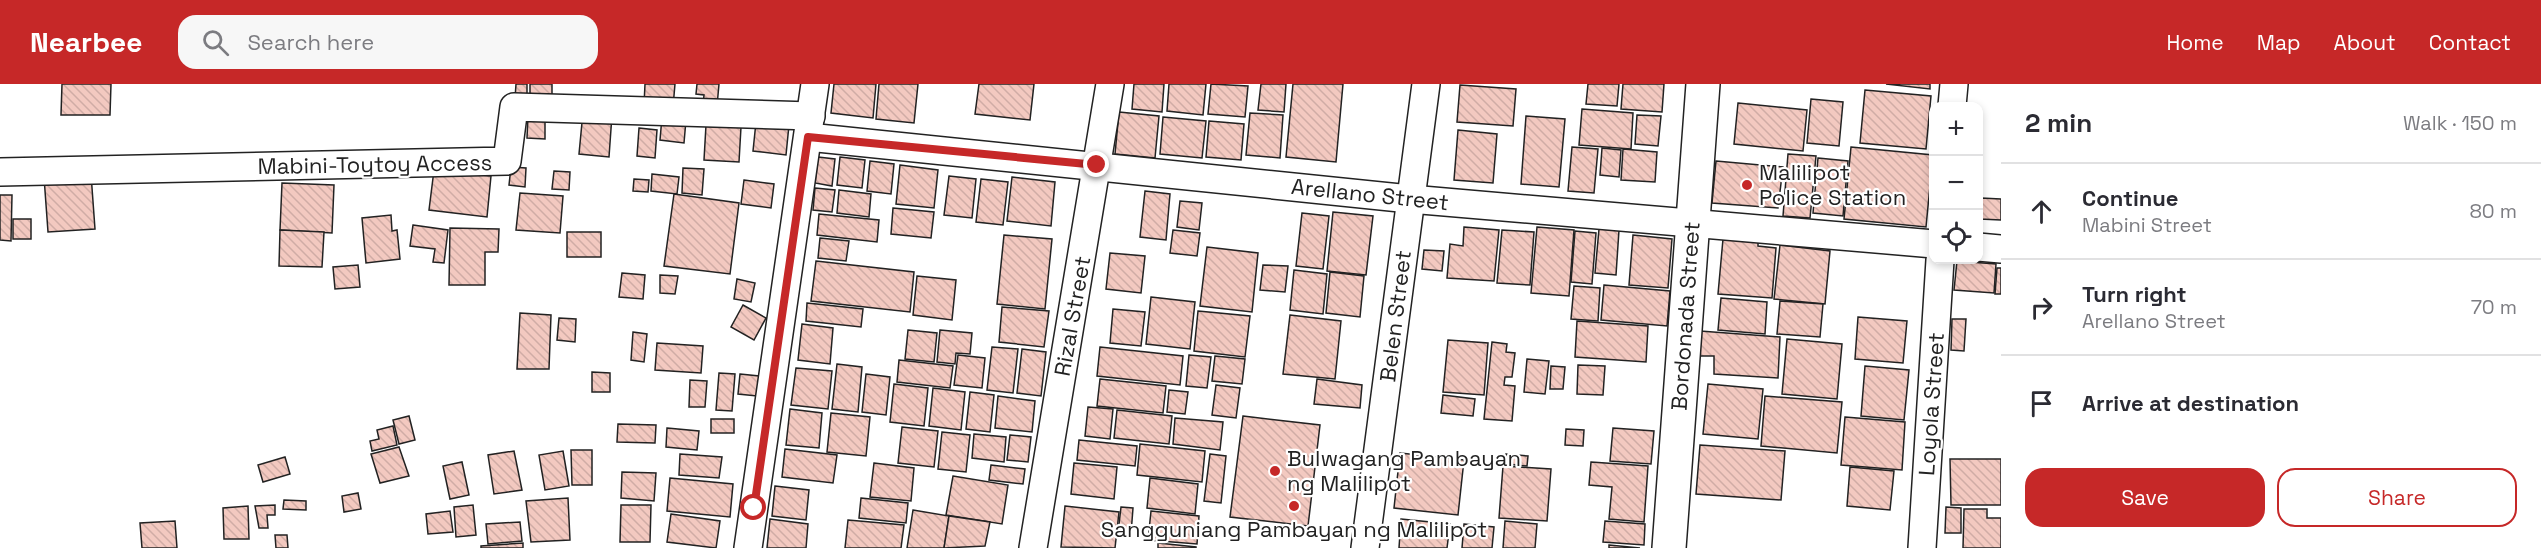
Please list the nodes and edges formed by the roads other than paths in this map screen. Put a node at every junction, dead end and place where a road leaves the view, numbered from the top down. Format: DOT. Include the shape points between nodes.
graph roads {
  1 [pos="815,84"];
  2 [pos="1110,84"];
  3 [pos="1426,84"];
  4 [pos="1703,84"];
  5 [pos="1954,84"];
  6 [pos="1952,102"];
  7 [pos="810,127"];
  8 [pos="1097,165"];
  9 [pos="0,172"];
  10 [pos="1410,199"];
  11 [pos="1692,222"];
  12 [pos="1929,244"];
  13 [pos="1983,247"];
  14 [pos="2001,249"];
  15 [pos="1940,264"];
  16 [pos="748,548"];
  17 [pos="1033,548"];
  18 [pos="1365,548"];
  19 [pos="1669,548"];
  20 [pos="1922,548"];
  1 -- 7 [label="street"];
  2 -- 8 [label="street, Rizal Street"];
  3 -- 10 [label="street, Belen Street"];
  4 -- 11 [label="street, Bordonada Street"];
  5 -- 6 [label="street"];
  7 -- 8 [label="street, Arellano Street"];
  7 -- 9 [label="street, Mabini-Toytoy Access" via="514,107 507,161"];
  7 -- 16 [label="street"];
  8 -- 10 [label="street, Arellano Street"];
  8 -- 17 [label="street, Rizal Street"];
  10 -- 11 [label="street, Arellano Street"];
  10 -- 18 [label="street, Belen Street"];
  11 -- 12 [label="street, Arellano Street"];
  11 -- 19 [label="street, Bordonada Street"];
  13 -- 14 [label="street"];
  15 -- 20 [label="street, Loyola Street"];
}
